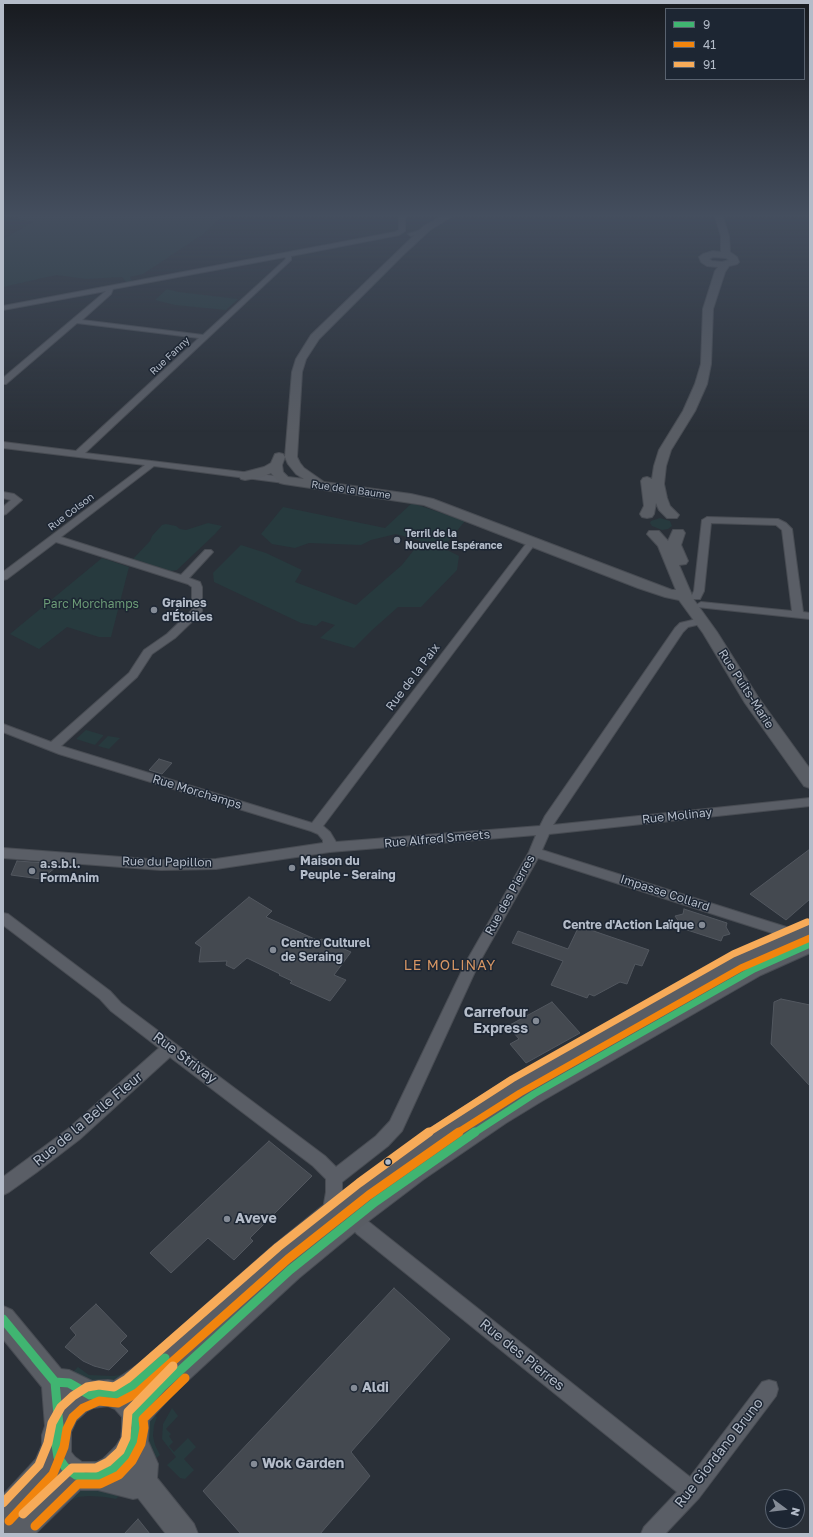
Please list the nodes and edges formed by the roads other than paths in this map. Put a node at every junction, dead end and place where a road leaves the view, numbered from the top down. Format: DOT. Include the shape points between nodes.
graph roads {
  1 [pos="109,289"];
  2 [pos="257,289"];
  3 [pos="352,289"];
  4 [pos="362,289"];
  5 [pos="705,289"];
  6 [pos="714,289"];
  7 [pos="3,308"];
  8 [pos="75,321"];
  9 [pos="205,337"];
  10 [pos="289,362"];
  11 [pos="3,382"];
  12 [pos="3,444"];
  13 [pos="654,447"];
  14 [pos="280,450"];
  15 [pos="78,454"];
  16 [pos="152,464"];
  17 [pos="276,465"];
  18 [pos="647,469"];
  19 [pos="245,476"];
  20 [pos="284,480"];
  21 [pos="333,487"];
  22 [pos="3,495"];
  23 [pos="3,512"];
  24 [pos="672,515"];
  25 [pos="645,525"];
  26 [pos="678,533"];
  27 [pos="54,538"];
  28 [pos="532,542"];
  29 [pos="208,552"];
  30 [pos="3,577"];
  31 [pos="183,579"];
  32 [pos="694,599"];
  33 [pos="798,614"];
  34 [pos="810,616"];
  35 [pos="702,621"];
  36 [pos="3,728"];
  37 [pos="53,747"];
  38 [pos="810,763"];
  39 [pos="810,782"];
  40 [pos="810,802"];
  41 [pos="315,828"];
  42 [pos="544,830"];
  43 [pos="330,847"];
  44 [pos="535,852"];
  45 [pos="3,853"];
  46 [pos="3,918"];
  47 [pos="805,936"];
  48 [pos="170,1048"];
  49 [pos="334,1179"];
  50 [pos="3,1187"];
  51 [pos="330,1215"];
  52 [pos="354,1218"];
  53 [pos="3,1319"];
  54 [pos="55,1382"];
  55 [pos="769,1389"];
  56 [pos="90,1395"];
  57 [pos="116,1395"];
  58 [pos="134,1428"];
  59 [pos="58,1436"];
  60 [pos="87,1475"];
  61 [pos="143,1482"];
  62 [pos="692,1491"];
  63 [pos="3,1515"];
  64 [pos="15,1534"];
  65 [pos="184,1534"];
  66 [pos="651,1534"];
  1 -- 7 [label="street"];
  1 -- 8 [label="street" via="109,293"];
  2 -- 9 [label="street, Rue Fanny"];
  3 -- 10 [label="street" via="307,334 296,347"];
  4 -- 21 [label="street" via="315,337 299,363 292,460 304,474"];
  5 -- 13 [label="street" via="699,311 696,364 692,382 676,414"];
  6 -- 24 [label="street" via="708,310 706,358 701,384 689,411 664,450 660,466 658,484 661,498 664,507"];
  8 -- 9 [label="street"];
  8 -- 11 [label="street"];
  9 -- 15 [label="street, Rue Fanny"];
  12 -- 15 [label="street, Rue de la Baume"];
  14 -- 17 [label="street"];
  15 -- 16 [label="street, Rue de la Baume"];
  16 -- 19 [label="street, Rue de la Baume"];
  16 -- 27 [label="street, Rue Colson"];
  17 -- 19 [label="street" via="264,472"];
  17 -- 20 [label="street" via="277,473"];
  18 -- 25 [label="street" via="650,506"];
  19 -- 20 [label="street, Rue de la Baume"];
  20 -- 21 [label="street, Rue de la Baume"];
  21 -- 28 [label="street, Rue de la Baume" via="428,502"];
  22 -- 23 [label="street" via="17,500"];
  24 -- 25 [label="street" via="659,513"];
  24 -- 26 [label="street" via="683,522 683,529"];
  25 -- 26 [label="street" via="666,535"];
  25 -- 32 [label="street" via="664,545"];
  26 -- 32 [label="street" via="674,545"];
  27 -- 30 [label="street, Rue Colson"];
  27 -- 31 [label="street"];
  28 -- 32 [label="street, Rue de la Baume" via="660,591"];
  28 -- 41 [label="street, Rue de la Paix"];
  29 -- 31 [label="street"];
  31 -- 37 [label="street" via="196,584 197,611 171,636 154,646 133,675"];
  32 -- 33 [label="street"];
  32 -- 33 [label="street" via="699,591 706,522 710,519 774,521 786,526"];
  32 -- 35 [label="street, Rue Puits-Marie"];
  32 -- 38 [label="street, Rue Puits-Marie" via="724,637 758,692"];
  33 -- 34 [label="street"];
  35 -- 39 [label="street, Rue Puits-Marie" via="747,694"];
  35 -- 42 [label="street, Rue des Pierres" via="684,625 679,630 549,818"];
  36 -- 37 [label="street, Rue Morchamps"];
  37 -- 41 [label="street, Rue Morchamps"];
  40 -- 42 [label="street, Rue Molinay"];
  41 -- 43 [label="street, Rue Morchamps" via="326,835"];
  42 -- 43 [label="street, Rue Alfred Smeets"];
  42 -- 44 [label="street, Rue des Pierres"];
  43 -- 45 [label="street, Rue du Papillon" via="243,861 179,865"];
  44 -- 47 [label="street, Impasse Collard"];
  44 -- 49 [label="street, Rue des Pierres" via="473,962 396,1126 382,1141"];
  46 -- 48 [label="street, Rue Strivay"];
  47 -- 51 [label="street" via="737,961 516,1086 436,1138"];
  47 -- 52 [label="street" via="754,969 498,1116"];
  48 -- 49 [label="street, Rue Strivay" via="319,1161"];
  48 -- 50 [label="street, Rue de la Belle Fleur" via="68,1139"];
  49 -- 51 [label="street"];
  51 -- 57 [label="street" via="283,1253 149,1372"];
  52 -- 58 [label="street" via="267,1291 162,1387"];
  52 -- 62 [label="street, Rue des Pierres" via="363,1228"];
  53 -- 54 [label="street"];
  54 -- 56 [label="street" via="69,1383"];
  54 -- 59 [label="street"];
  55 -- 62 [label="street, Rue Giordano Bruno"];
  56 -- 57 [label="street"];
  56 -- 59 [label="street" via="67,1412"];
  57 -- 58 [label="street" via="131,1407"];
  58 -- 60 [label="street" via="126,1456 113,1469"];
  58 -- 61 [label="street" via="144,1464"];
  59 -- 60 [label="street" via="58,1457 65,1467"];
  59 -- 63 [label="street" via="46,1469"];
  60 -- 61 [label="street" via="133,1485"];
  60 -- 64 [label="street" via="45,1503"];
  61 -- 65 [label="street"];
  62 -- 66 [label="street, Rue Giordano Bruno"];
}
